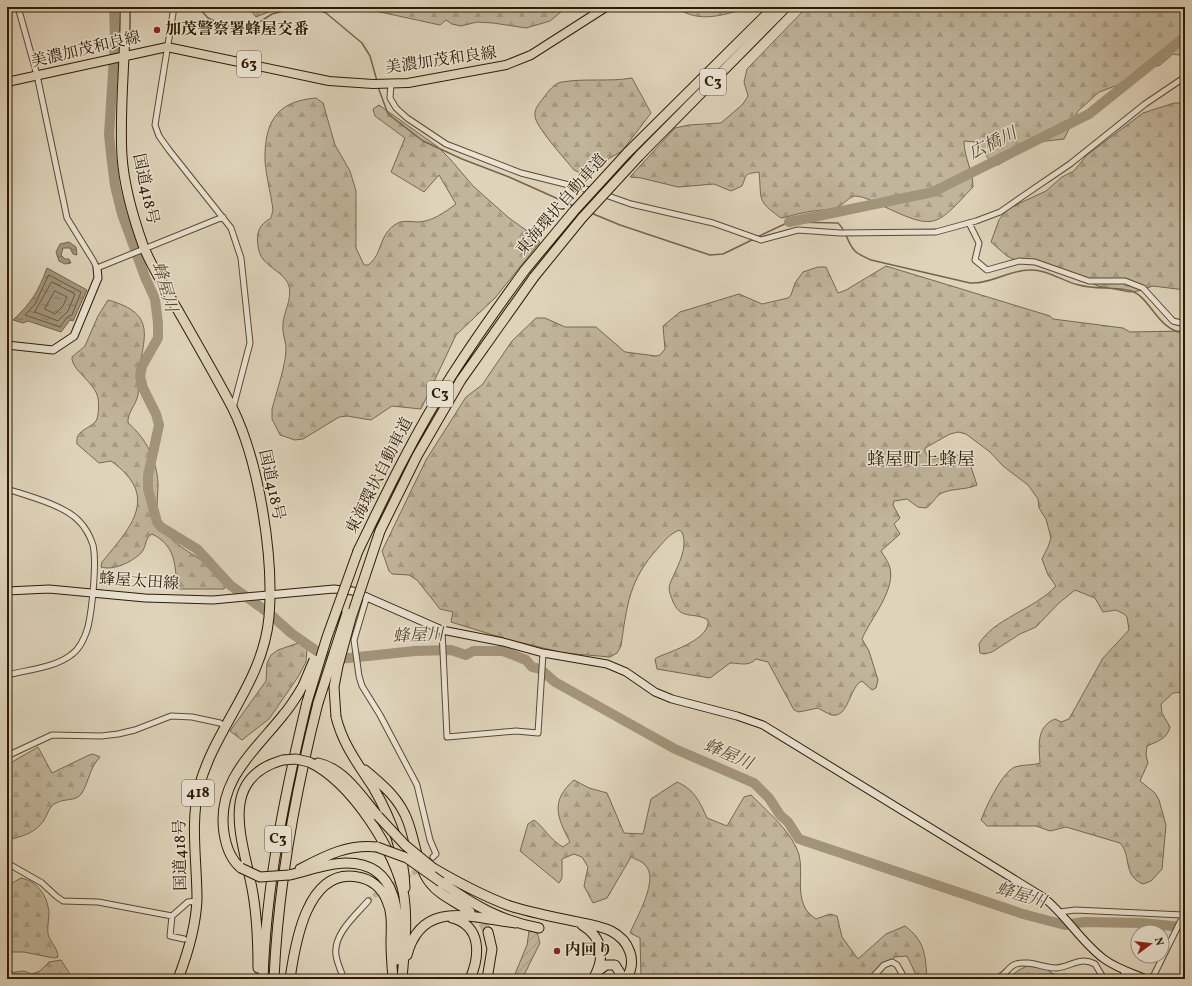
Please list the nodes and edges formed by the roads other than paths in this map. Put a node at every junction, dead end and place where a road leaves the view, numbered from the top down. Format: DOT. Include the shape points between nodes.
graph roads {
  1 [pos="18,7"];
  2 [pos="125,7"];
  3 [pos="174,7"];
  4 [pos="606,7"];
  5 [pos="774,7"];
  6 [pos="786,7"];
  7 [pos="167,47"];
  8 [pos="125,55"];
  9 [pos="37,75"];
  10 [pos="1185,77"];
  11 [pos="7,82"];
  12 [pos="388,84"];
  13 [pos="223,217"];
  14 [pos="969,223"];
  15 [pos="144,248"];
  16 [pos="97,268"];
  17 [pos="1185,324"];
  18 [pos="7,345"];
  19 [pos="233,409"];
  20 [pos="7,490"];
  21 [pos="380,531"];
  22 [pos="358,551"];
  23 [pos="7,591"];
  24 [pos="92,593"];
  25 [pos="269,595"];
  26 [pos="367,596"];
  27 [pos="442,630"];
  28 [pos="543,653"];
  29 [pos="7,675"];
  30 [pos="226,727"];
  31 [pos="7,756"];
  32 [pos="354,760"];
  33 [pos="309,762"];
  34 [pos="433,857"];
  35 [pos="7,862"];
  36 [pos="289,875"];
  37 [pos="197,901"];
  38 [pos="368,901"];
  39 [pos="405,909"];
  40 [pos="470,912"];
  41 [pos="1060,912"];
  42 [pos="1184,915"];
  43 [pos="172,916"];
  44 [pos="444,916"];
  45 [pos="578,922"];
  46 [pos="516,923"];
  47 [pos="539,928"];
  48 [pos="488,932"];
  49 [pos="184,939"];
  50 [pos="1125,971"];
  51 [pos="594,977"];
  52 [pos="178,979"];
  53 [pos="259,979"];
  54 [pos="263,979"];
  55 [pos="274,979"];
  56 [pos="290,979"];
  57 [pos="344,979"];
  58 [pos="398,979"];
  59 [pos="470,979"];
  60 [pos="487,979"];
  61 [pos="620,979"];
  62 [pos="626,979"];
  63 [pos="870,979"];
  64 [pos="905,979"];
  65 [pos="992,979"];
  66 [pos="1104,979"];
  67 [pos="1121,979"];
  68 [pos="1146,979"];
  69 [pos="1152,979"];
  1 -- 9 [label="street"];
  2 -- 8 [label="highway, 国道418号 / 418"];
  3 -- 7 [label="street"];
  4 -- 12 [label="main road, 美濃加茂和良線 / 63" via="531,55 506,66"];
  5 -- 22 [label="highway, 東海環状自動車道 / C3, bridge" via="627,153 525,270 452,374 409,449"];
  6 -- 21 [label="highway, 東海環状自動車道 / C3, bridge" via="639,156 582,218 534,277 461,380 417,456"];
  7 -- 8 [label="main road, 美濃加茂和良線 / 63"];
  7 -- 12 [label="main road, 美濃加茂和良線 / 63" via="329,81"];
  7 -- 13 [label="street" via="155,125 159,136"];
  8 -- 9 [label="main road, 美濃加茂和良線 / 63"];
  8 -- 15 [label="highway, 国道418号 / 418" via="121,123 122,158 128,194"];
  9 -- 11 [label="main road, 美濃加茂和良線 / 63"];
  9 -- 16 [label="street" via="67,218"];
  10 -- 14 [label="street" via="1145,104 1070,164 1000,212"];
  12 -- 14 [label="street" via="390,98 396,108 446,144 521,173 596,192 631,204 713,223 761,240 798,230 840,233 936,232"];
  13 -- 15 [label="street"];
  13 -- 19 [label="street" via="241,258 250,343"];
  14 -- 17 [label="street" via="979,243 975,260 987,270 1019,261 1035,262 1089,281 1125,281 1143,288 1173,321"];
  15 -- 16 [label="street"];
  15 -- 19 [label="highway, 国道418号 / 418"];
  16 -- 18 [label="street" via="98,278 74,336 53,350"];
  19 -- 25 [label="highway, 国道418号 / 418" via="248,449 263,516 269,561"];
  20 -- 24 [label="street" via="68,512 79,521 93,545"];
  21 -- 32 [label="highway, bridge" via="351,618 334,687 336,717 341,735"];
  21 -- 55 [label="highway, 東海環状自動車道 / C3, bridge" via="345,619 318,703 295,802 286,856"];
  22 -- 36 [label="highway, bridge" via="303,686 285,713 243,761 229,789 224,810 223,830 229,853 240,868 260,877"];
  22 -- 54 [label="highway, 東海環状自動車道 / C3, bridge" via="324,645 307,702 285,800 268,912"];
  23 -- 24 [label="street, 蜂屋太田線" via="49,589"];
  24 -- 25 [label="street, 蜂屋太田線" via="213,600"];
  24 -- 29 [label="street" via="88,628 77,650 58,662"];
  25 -- 26 [label="street, 蜂屋太田線" via="334,589"];
  25 -- 30 [label="highway, 国道418号 / 418" via="268,620 258,664"];
  26 -- 27 [label="street, 蜂屋太田線"];
  26 -- 34 [label="street" via="354,640 359,676 362,686 417,785 430,840 436,854"];
  27 -- 28 [label="street, 蜂屋太田線"];
  27 -- 28 [label="street" via="447,737 516,731 538,733"];
  28 -- 41 [label="street, 蜂屋太田線" via="607,664 672,699 763,725 1043,897"];
  30 -- 31 [label="street" via="185,716 171,716 118,734 52,735"];
  30 -- 37 [label="highway, 国道418号 / 418" via="203,774 196,803"];
  32 -- 39 [label="highway" via="380,801 397,841 405,877"];
  32 -- 40 [label="highway" via="385,787 398,803 408,821 429,882 440,893"];
  33 -- 39 [label="highway" via="338,782 372,825 398,875"];
  33 -- 45 [label="highway, bridge" via="327,765 341,773 405,845 433,868 500,902"];
  33 -- 53 [label="highway, bridge" via="283,760 266,766 252,779 241,796 238,814 253,895"];
  35 -- 43 [label="street" via="42,883 63,901 98,902"];
  36 -- 46 [label="highway, bridge" via="342,849 357,846 377,847 406,858 494,915"];
  36 -- 58 [label="highway" via="346,863 365,867 384,878 393,893 398,911"];
  37 -- 43 [label="street" via="188,902"];
  37 -- 52 [label="highway, 国道418号 / 418" via="191,941"];
  38 -- 57 [label="street" via="347,925 336,947"];
  39 -- 58 [label="highway"];
  41 -- 42 [label="street" via="1075,910"];
  41 -- 50 [label="street, 蜂屋太田線" via="1104,959"];
  42 -- 69 [label="street"];
  43 -- 49 [label="street" via="170,936"];
  44 -- 46 [label="highway"];
  44 -- 58 [label="highway" via="426,922 417,931"];
  44 -- 59 [label="highway" via="459,920 474,937 478,955"];
  45 -- 51 [label="highway" via="593,933 599,943 601,960"];
  45 -- 62 [label="highway" via="609,930 624,940 632,959"];
  46 -- 47 [label="highway"];
  48 -- 60 [label="highway" via="492,949"];
  50 -- 67 [label="street"];
  50 -- 68 [label="street, 蜂屋太田線"];
  51 -- 61 [label="highway" via="603,966 612,964 619,970"];
  56 -- 58 [label="highway" via="299,933 313,898 332,881 348,876 371,882 381,890 387,901"];
  63 -- 64 [label="street" via="884,965 892,962 897,964"];
  65 -- 66 [label="street" via="1002,976 1015,964 1054,968 1084,961 1095,964"];
}
